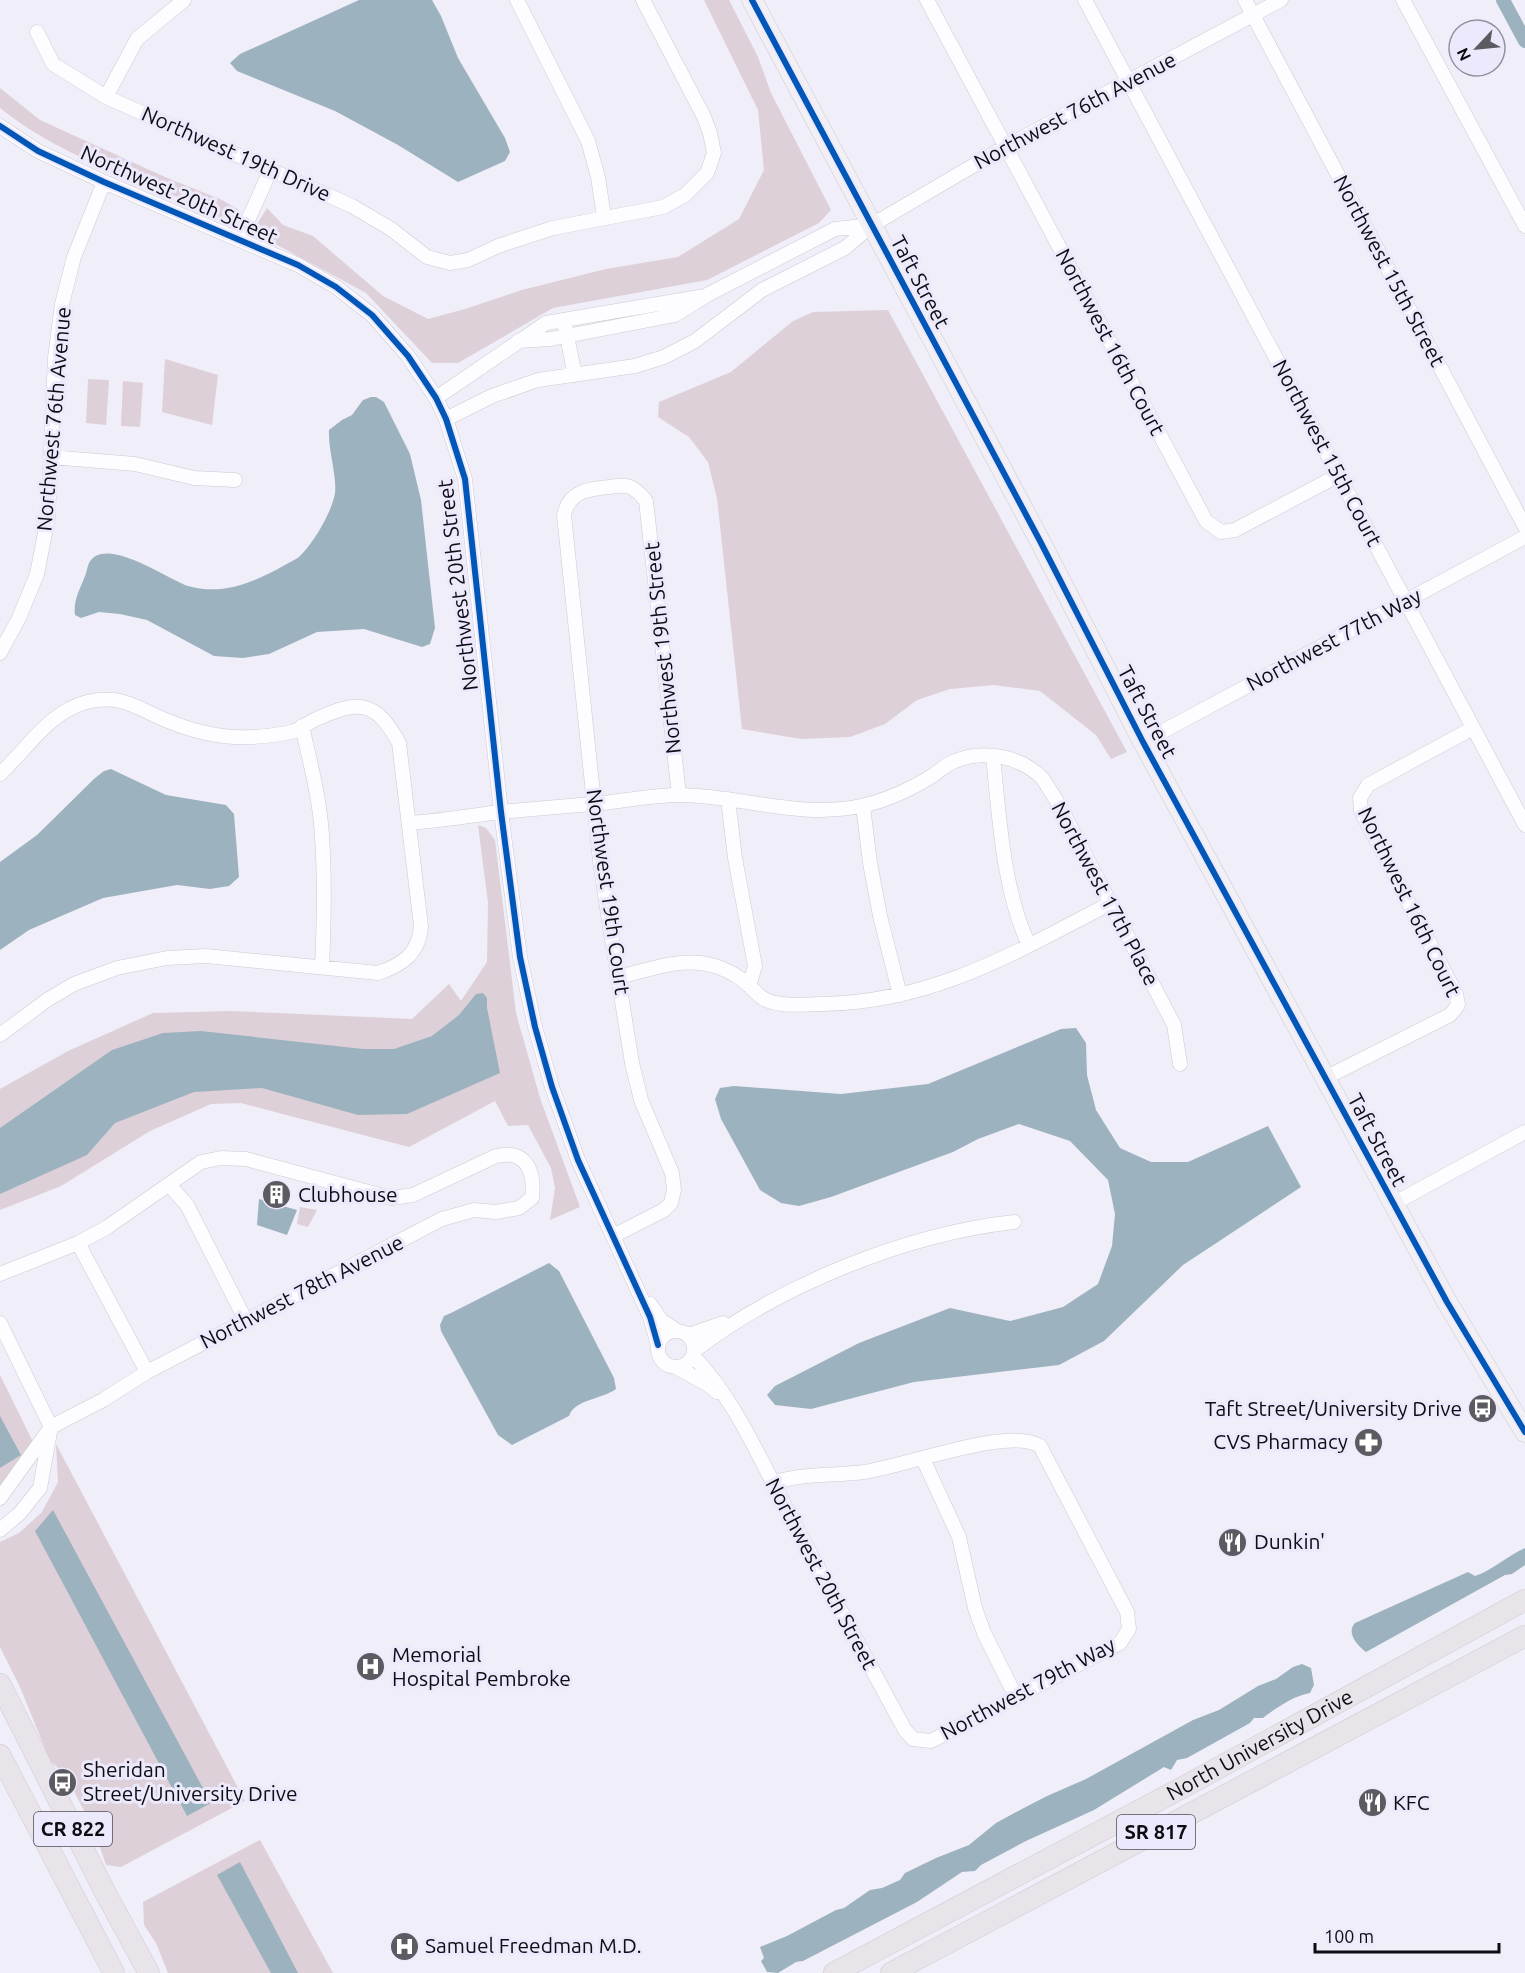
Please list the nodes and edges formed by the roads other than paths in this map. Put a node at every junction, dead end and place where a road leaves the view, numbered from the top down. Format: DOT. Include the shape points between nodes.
graph roads {
  1 [pos="184,0"];
  2 [pos="517,0"];
  3 [pos="643,0"];
  4 [pos="752,0"];
  5 [pos="927,0"];
  6 [pos="1085,0"];
  7 [pos="1245,0"];
  8 [pos="1281,0"];
  9 [pos="1403,0"];
  10 [pos="1253,15"];
  11 [pos="37,32"];
  12 [pos="1128,81"];
  13 [pos="106,97"];
  14 [pos="0,126"];
  15 [pos="1005,147"];
  16 [pos="271,169"];
  17 [pos="104,182"];
  18 [pos="604,217"];
  19 [pos="872,225"];
  20 [pos="1525,226"];
  21 [pos="239,240"];
  22 [pos="707,295"];
  23 [pos="564,320"];
  24 [pos="567,335"];
  25 [pos="518,341"];
  26 [pos="575,375"];
  27 [pos="436,398"];
  28 [pos="446,419"];
  29 [pos="50,457"];
  30 [pos="1339,476"];
  31 [pos="235,480"];
  32 [pos="646,501"];
  33 [pos="1525,527"];
  34 [pos="1525,537"];
  35 [pos="1407,600"];
  36 [pos="0,653"];
  37 [pos="303,726"];
  38 [pos="1473,728"];
  39 [pos="1143,742"];
  40 [pos="993,756"];
  41 [pos="0,774"];
  42 [pos="679,795"];
  43 [pos="728,799"];
  44 [pos="595,804"];
  45 [pos="863,806"];
  46 [pos="501,812"];
  47 [pos="409,823"];
  48 [pos="1525,825"];
  49 [pos="1112,903"];
  50 [pos="1029,945"];
  51 [pos="322,967"];
  52 [pos="619,977"];
  53 [pos="748,986"];
  54 [pos="900,995"];
  55 [pos="0,1035"];
  56 [pos="1180,1064"];
  57 [pos="1325,1078"];
  58 [pos="1525,1132"];
  59 [pos="169,1185"];
  60 [pos="1393,1204"];
  61 [pos="1014,1222"];
  62 [pos="612,1236"];
  63 [pos="78,1243"];
  64 [pos="0,1274"];
  65 [pos="630,1275"];
  66 [pos="748,1314"];
  67 [pos="246,1321"];
  68 [pos="0,1323"];
  69 [pos="682,1333"];
  70 [pos="658,1346"];
  71 [pos="693,1353"];
  72 [pos="676,1367"];
  73 [pos="147,1372"];
  74 [pos="726,1399"];
  75 [pos="51,1427"];
  76 [pos="1525,1432"];
  77 [pos="923,1459"];
  78 [pos="773,1483"];
  79 [pos="0,1498"];
  80 [pos="0,1530"];
  81 [pos="1525,1600"];
  82 [pos="1525,1636"];
  83 [pos="0,1684"];
  84 [pos="1016,1696"];
  85 [pos="923,1741"];
  86 [pos="0,1755"];
  87 [pos="114,1973"];
  88 [pos="149,1973"];
  89 [pos="834,1973"];
  90 [pos="891,1973"];
  1 -- 13 [label="street" via="137,39"];
  2 -- 18 [label="street" via="588,141"];
  3 -- 18 [label="street" via="710,133 714,153 707,173 685,195 663,207"];
  4 -- 19 [label="street, Taft Street"];
  5 -- 15 [label="street, Northwest 16th Court"];
  6 -- 12 [label="street, Northwest 15th Court"];
  7 -- 10 [label="street, Northwest 15th Street"];
  8 -- 10 [label="street, Northwest 76th Avenue"];
  9 -- 20 [label="street"];
  10 -- 12 [label="street, Northwest 76th Avenue"];
  10 -- 33 [label="street, Northwest 15th Street"];
  11 -- 13 [label="street, Northwest 19th Drive" via="53,64"];
  12 -- 15 [label="street, Northwest 76th Avenue"];
  12 -- 30 [label="street, Northwest 15th Court"];
  13 -- 16 [label="street, Northwest 19th Drive"];
  14 -- 17 [label="street, Northwest 20th Street" via="38,151"];
  15 -- 19 [label="street, Northwest 76th Avenue"];
  15 -- 30 [label="street, Northwest 16th Court" via="1206,520 1221,532 1235,530"];
  16 -- 18 [label="street, Northwest 19th Drive" via="352,206 428,257 450,262 468,260 553,228"];
  16 -- 21 [label="street"];
  17 -- 21 [label="street, Northwest 20th Street"];
  17 -- 29 [label="street, Northwest 76th Avenue" via="74,257 62,304"];
  19 -- 22 [label="street, Northwest 76th Avenue" via="835,229"];
  19 -- 26 [label="street, Northwest 76th Avenue" via="845,248 762,290 695,341 664,357 635,366"];
  19 -- 39 [label="street, Taft Street"];
  21 -- 27 [label="street, Northwest 20th Street" via="298,265 336,287 372,315 408,356"];
  22 -- 23 [label="street, Northwest 76th Avenue"];
  22 -- 24 [label="street, Northwest 76th Avenue" via="675,315"];
  23 -- 24 [label="street"];
  23 -- 25 [label="street, Northwest 76th Avenue" via="546,323"];
  24 -- 25 [label="street, Northwest 76th Avenue"];
  24 -- 26 [label="street"];
  25 -- 27 [label="street, Northwest 76th Avenue"];
  26 -- 28 [label="street, Northwest 76th Avenue" via="504,392"];
  27 -- 28 [label="street, Northwest 20th Street"];
  28 -- 46 [label="street, Northwest 20th Street" via="465,479"];
  29 -- 31 [label="street" via="135,464 194,478"];
  29 -- 36 [label="street, Northwest 76th Avenue" via="48,518 37,574"];
  30 -- 35 [label="street, Northwest 15th Court"];
  32 -- 42 [label="street, Northwest 19th Street"];
  32 -- 44 [label="street, Northwest 19th Court" via="630,486 588,489 578,493 566,506 564,515"];
  34 -- 35 [label="street, Northwest 77th Way"];
  35 -- 38 [label="street, Northwest 15th Court"];
  35 -- 39 [label="street, Northwest 77th Way"];
  37 -- 41 [label="street" via="252,737 210,735 113,699 87,702 68,708 50,722"];
  37 -- 47 [label="street" via="351,707 371,709 387,722 399,743"];
  37 -- 51 [label="street" via="322,835"];
  38 -- 48 [label="street, Northwest 15th Court"];
  38 -- 57 [label="street, Northwest 16th Court" via="1368,785 1360,798 1361,812 1456,994 1458,1005 1450,1015"];
  39 -- 57 [label="street, Taft Street"];
  40 -- 45 [label="street, Northwest 17th Place" via="967,756 898,794"];
  40 -- 49 [label="street, Northwest 17th Place" via="1022,762 1043,778"];
  40 -- 50 [label="street" via="1011,892"];
  42 -- 43 [label="street, Northwest 17th Place"];
  42 -- 44 [label="street, Northwest 17th Place"];
  43 -- 45 [label="street, Northwest 17th Place" via="792,810 830,811"];
  43 -- 53 [label="street" via="755,966"];
  44 -- 46 [label="street, Northwest 17th Place"];
  44 -- 52 [label="street, Northwest 19th Court"];
  45 -- 54 [label="street" via="878,905"];
  46 -- 47 [label="street, Northwest 17th Place"];
  46 -- 62 [label="street, Northwest 20th Street" via="520,957 535,1028 578,1160"];
  47 -- 51 [label="street" via="420,940 398,966 378,973"];
  49 -- 50 [label="street"];
  49 -- 56 [label="street, Northwest 17th Place" via="1174,1025"];
  50 -- 54 [label="street" via="972,973"];
  51 -- 55 [label="street" via="206,956 167,958 117,968 47,1000"];
  52 -- 53 [label="street" via="675,962 691,962 714,965"];
  52 -- 62 [label="street, Northwest 19th Court" via="641,1100 672,1173 674,1190 671,1203 664,1210"];
  53 -- 54 [label="street" via="762,1000 782,1005 844,1004"];
  57 -- 60 [label="street, Taft Street"];
  58 -- 60 [label="street"];
  59 -- 63 [label="street"];
  59 -- 67 [label="street" via="187,1205"];
  59 -- 67 [label="street, Northwest 78th Avenue" via="201,1162 222,1158 246,1159 391,1198 413,1195 503,1154 510,1153 529,1167 534,1183 532,1198 519,1208 474,1210 442,1219"];
  60 -- 76 [label="street, Taft Street"];
  61 -- 66 [label="street" via="976,1226 879,1253"];
  62 -- 65 [label="street, Northwest 20th Street"];
  63 -- 64 [label="street"];
  63 -- 73 [label="street"];
  65 -- 69 [label="street, Northwest 20th Street" via="662,1320"];
  65 -- 70 [label="street, Northwest 20th Street" via="650,1317"];
  66 -- 69 [label="street"];
  66 -- 71 [label="street"];
  67 -- 73 [label="street, Northwest 78th Avenue"];
  68 -- 75 [label="street"];
  69 -- 70 [label="street" via="664,1335"];
  69 -- 71 [label="street" via="692,1340"];
  70 -- 72 [label="street" via="660,1358"];
  71 -- 72 [label="street" via="685,1364"];
  71 -- 74 [label="street, Northwest 20th Street"];
  72 -- 74 [label="street, Northwest 20th Street"];
  73 -- 75 [label="street, Northwest 78th Avenue"];
  74 -- 78 [label="street, Northwest 20th Street"];
  75 -- 79 [label="street, Northwest 78th Avenue"];
  75 -- 80 [label="street" via="40,1488"];
  77 -- 78 [label="street" via="867,1472 787,1478"];
  77 -- 84 [label="street" via="959,1538 984,1633"];
  77 -- 84 [label="street, Northwest 79th Way" via="983,1443 1023,1441 1040,1446 1127,1612 1129,1629 1120,1643"];
  78 -- 85 [label="street, Northwest 20th Street" via="904,1731"];
  81 -- 89 [label="main road, North University Drive / SR 817"];
  82 -- 90 [label="main road, North University Drive / SR 817"];
  83 -- 88 [label="main road, CR 822"];
  84 -- 85 [label="street, Northwest 79th Way" via="931,1741"];
  86 -- 87 [label="main road, CR 822"];
}
